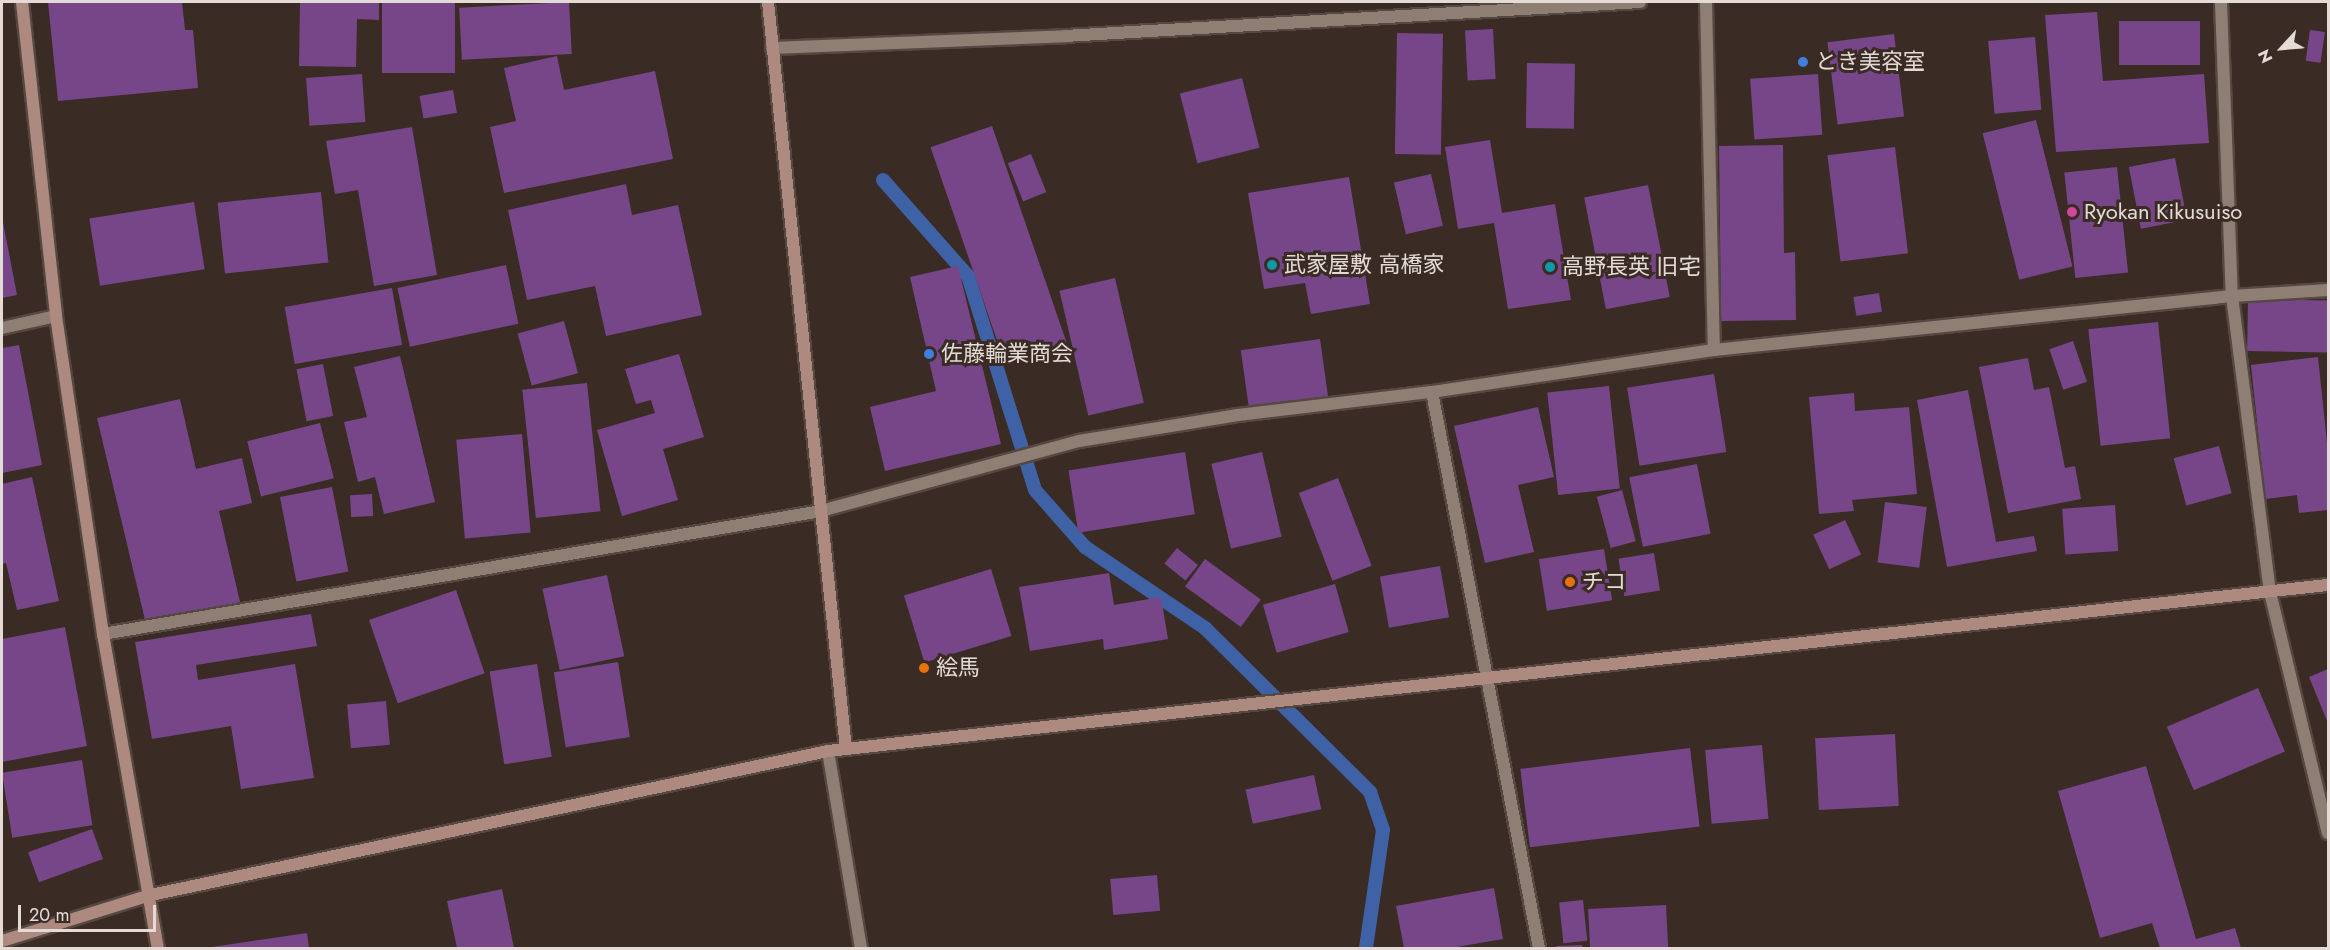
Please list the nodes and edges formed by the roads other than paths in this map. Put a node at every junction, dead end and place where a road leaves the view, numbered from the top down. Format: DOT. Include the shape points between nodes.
graph roads {
  1 [pos="22,2"];
  2 [pos="768,2"];
  3 [pos="1640,2"];
  4 [pos="1706,2"];
  5 [pos="2222,2"];
  6 [pos="772,48"];
  7 [pos="2328,290"];
  8 [pos="2232,296"];
  9 [pos="56,316"];
  10 [pos="2,328"];
  11 [pos="1714,350"];
  12 [pos="1432,392"];
  13 [pos="821,511"];
  14 [pos="2328,585"];
  15 [pos="2270,592"];
  16 [pos="103,634"];
  17 [pos="1489,681"];
  18 [pos="846,749"];
  19 [pos="828,751"];
  20 [pos="2328,833"];
  21 [pos="152,895"];
  22 [pos="2,941"];
  23 [pos="158,948"];
  24 [pos="861,948"];
  25 [pos="1539,948"];
  1 -- 9 [label="street"];
  2 -- 6 [label="street"];
  3 -- 6 [label="street" via="1065,36"];
  4 -- 11 [label="street"];
  5 -- 8 [label="street"];
  6 -- 13 [label="street"];
  7 -- 8 [label="street"];
  8 -- 11 [label="street"];
  8 -- 15 [label="street"];
  9 -- 10 [label="street"];
  9 -- 16 [label="street"];
  11 -- 12 [label="street"];
  12 -- 13 [label="street" via="1238,415 1079,441"];
  12 -- 17 [label="street"];
  13 -- 16 [label="street"];
  13 -- 18 [label="street"];
  14 -- 15 [label="street"];
  15 -- 17 [label="street"];
  15 -- 20 [label="street"];
  16 -- 21 [label="street"];
  17 -- 18 [label="street"];
  17 -- 25 [label="street"];
  18 -- 19 [label="street"];
  19 -- 21 [label="street"];
  19 -- 24 [label="street"];
  21 -- 22 [label="street"];
  21 -- 23 [label="street"];
}
